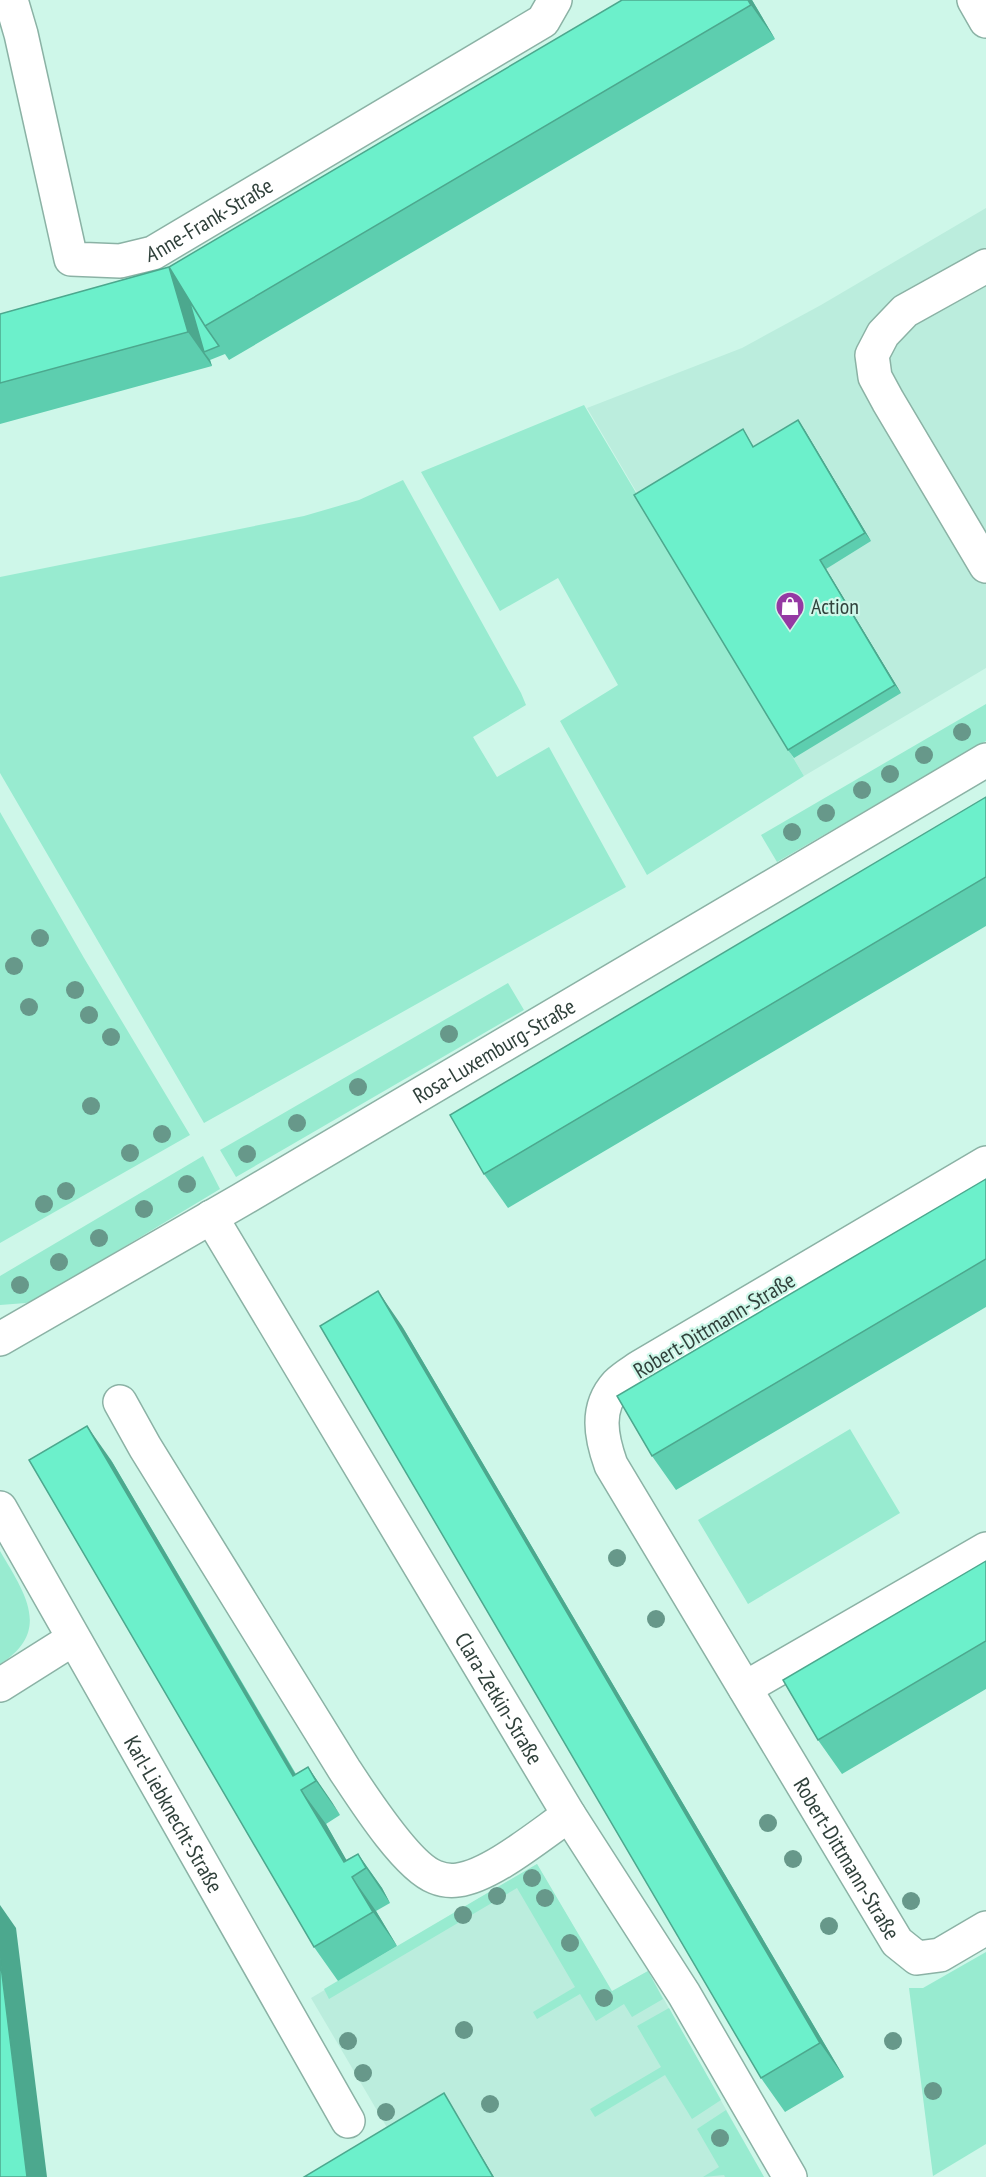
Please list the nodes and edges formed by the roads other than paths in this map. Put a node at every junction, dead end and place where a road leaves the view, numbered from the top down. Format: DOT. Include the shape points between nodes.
graph roads {
  1 [pos="11,0"];
  2 [pos="555,0"];
  3 [pos="974,0"];
  4 [pos="986,21"];
  5 [pos="986,266"];
  6 [pos="986,566"];
  7 [pos="986,760"];
  8 [pos="986,1163"];
  9 [pos="211,1217"];
  10 [pos="0,1339"];
  11 [pos="120,1402"];
  12 [pos="0,1508"];
  13 [pos="986,1549"];
  14 [pos="73,1639"];
  15 [pos="0,1685"];
  16 [pos="745,1688"];
  17 [pos="569,1815"];
  18 [pos="986,1928"];
  19 [pos="348,2121"];
  20 [pos="790,2177"];
  1 -- 2 [label="street, Anne-Frank-Straße" via="71,259 120,261 153,253 543,21"];
  3 -- 4 [label="street"];
  5 -- 6 [label="street" via="905,311 883,334 872,355 875,377"];
  7 -- 9 [label="street, Rosa-Luxemburg-Straße"];
  8 -- 16 [label="street, Robert-Dittmann-Straße" via="640,1367 618,1383 606,1400 601,1425 611,1465"];
  9 -- 10 [label="street, Rosa-Luxemburg-Straße"];
  9 -- 17 [label="street, Clara-Zetkin-Straße"];
  11 -- 17 [label="street" via="344,1769 378,1820 417,1865 434,1877 460,1880 492,1868"];
  12 -- 14 [label="street, Karl-Liebknecht-Straße"];
  13 -- 16 [label="street"];
  14 -- 15 [label="street"];
  14 -- 19 [label="street, Karl-Liebknecht-Straße"];
  16 -- 18 [label="street, Robert-Dittmann-Straße" via="897,1942 917,1958 940,1955"];
  17 -- 20 [label="street, Clara-Zetkin-Straße" via="684,1994"];
}
